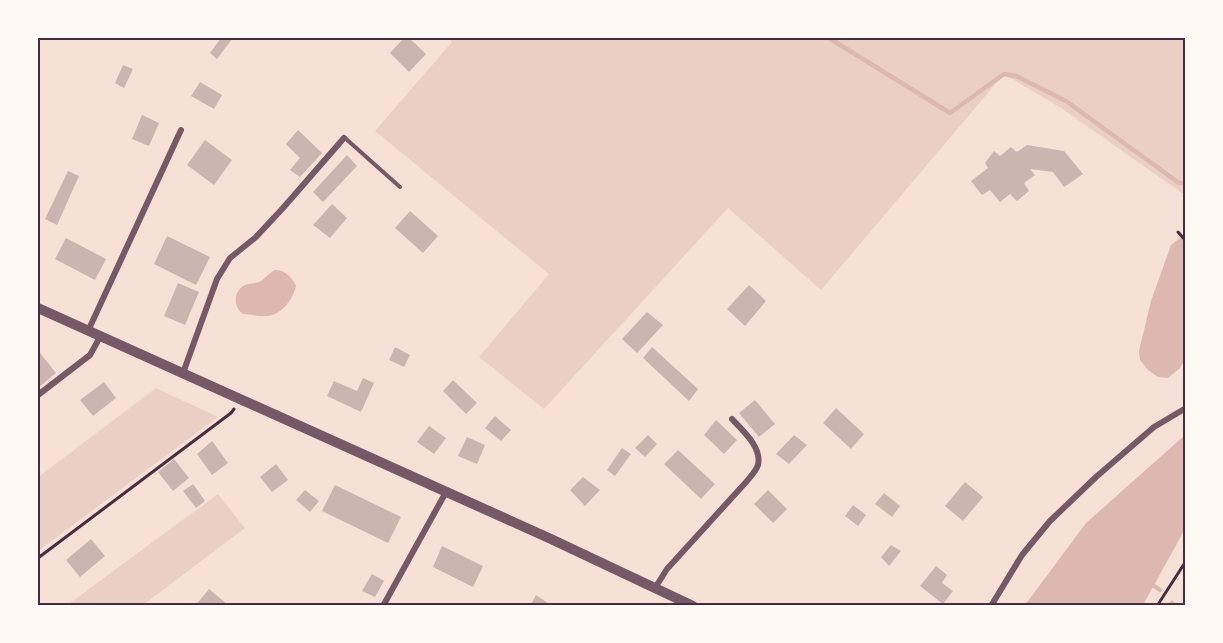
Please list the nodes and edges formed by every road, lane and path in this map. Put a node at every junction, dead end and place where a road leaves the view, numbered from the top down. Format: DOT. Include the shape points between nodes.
graph roads {
  1 [pos="181,130"];
  2 [pos="344,138"];
  3 [pos="400,187"];
  4 [pos="1178,232"];
  5 [pos="1185,241"];
  6 [pos="38,308"];
  7 [pos="87,331"];
  8 [pos="100,337"];
  9 [pos="183,373"];
  10 [pos="38,395"];
  11 [pos="242,400"];
  12 [pos="1185,408"];
  13 [pos="732,419"];
  14 [pos="446,492"];
  15 [pos="38,558"];
  16 [pos="1185,561"];
  17 [pos="656,588"];
  18 [pos="670,601"];
  19 [pos="383,606"];
  20 [pos="693,606"];
  21 [pos="991,606"];
  22 [pos="1157,606"];
  1 -- 7 [label="street"];
  2 -- 3 [label="lane"];
  2 -- 9 [label="street" via="284,208 224,266"];
  4 -- 5 [label="path"];
  6 -- 7 [label="street"];
  7 -- 8 [label="street"];
  8 -- 9 [label="street"];
  8 -- 10 [label="street" via="90,355"];
  9 -- 11 [label="street"];
  11 -- 14 [label="street"];
  11 -- 15 [label="path" via="231,413"];
  12 -- 21 [label="street" via="1155,427 1050,521 1022,555"];
  13 -- 17 [label="street" via="758,453 755,470 667,569"];
  14 -- 17 [label="street"];
  14 -- 19 [label="street"];
  16 -- 22 [label="path"];
  17 -- 18 [label="street"];
  18 -- 20 [label="street"];
}
